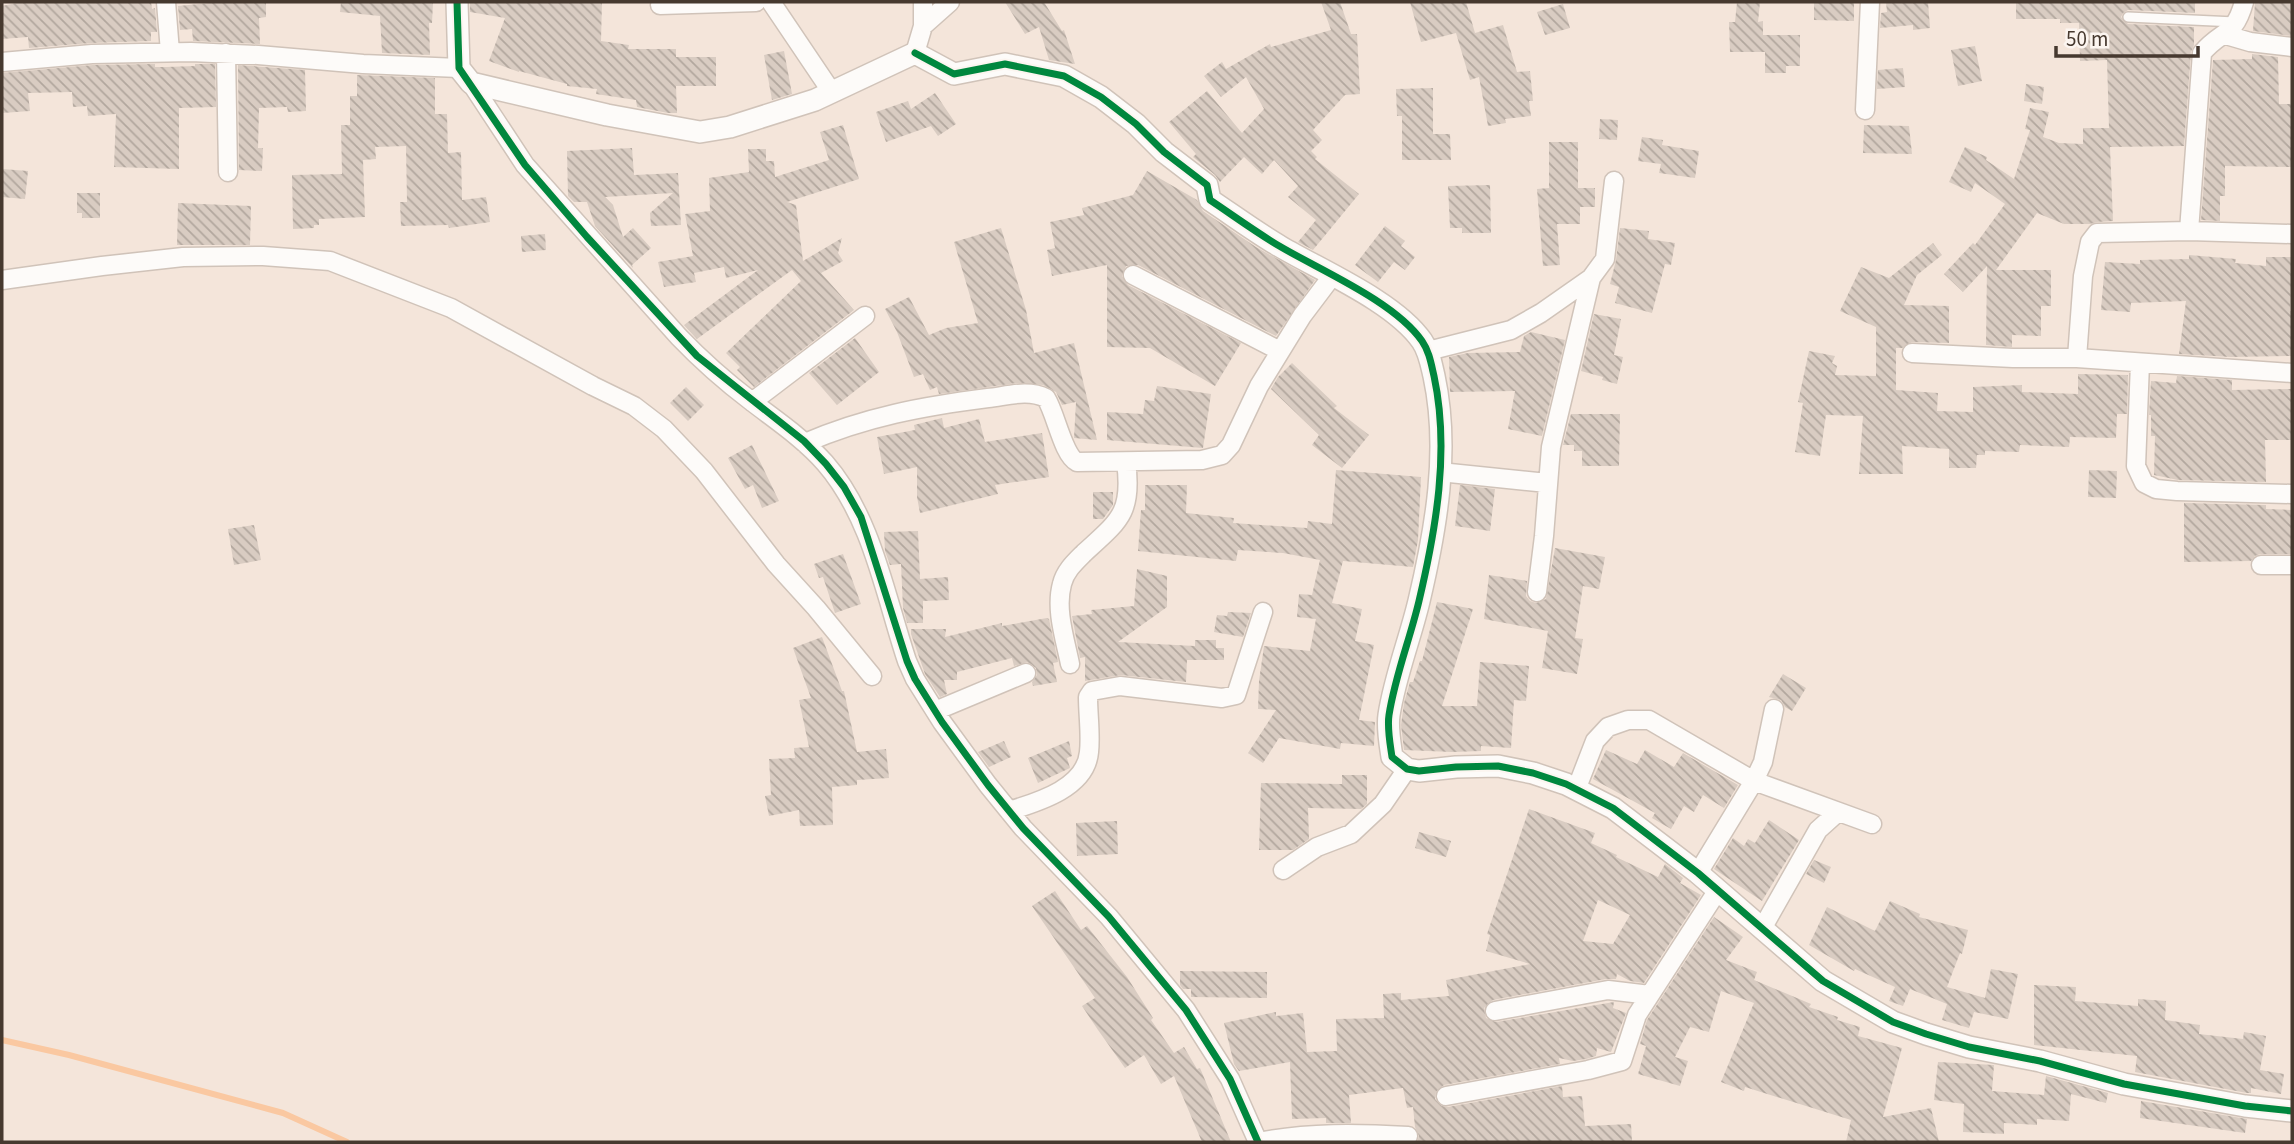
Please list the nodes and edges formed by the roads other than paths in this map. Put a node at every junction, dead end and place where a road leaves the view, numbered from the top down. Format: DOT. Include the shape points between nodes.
graph roads {
  1 [pos="166,2"];
  2 [pos="457,2"];
  3 [pos="756,2"];
  4 [pos="771,2"];
  5 [pos="923,2"];
  6 [pos="950,2"];
  7 [pos="1870,2"];
  8 [pos="2244,2"];
  9 [pos="660,5"];
  10 [pos="2128,17"];
  11 [pos="923,26"];
  12 [pos="2232,29"];
  13 [pos="2292,47"];
  14 [pos="170,52"];
  15 [pos="226,53"];
  16 [pos="915,53"];
  17 [pos="2,62"];
  18 [pos="465,75"];
  19 [pos="831,91"];
  20 [pos="1866,110"];
  21 [pos="228,172"];
  22 [pos="1614,181"];
  23 [pos="2189,231"];
  24 [pos="2292,234"];
  25 [pos="1133,275"];
  26 [pos="1333,275"];
  27 [pos="1591,278"];
  28 [pos="2,280"];
  29 [pos="865,316"];
  30 [pos="1280,351"];
  31 [pos="1428,351"];
  32 [pos="1912,353"];
  33 [pos="2077,358"];
  34 [pos="2140,363"];
  35 [pos="2292,373"];
  36 [pos="752,402"];
  37 [pos="806,443"];
  38 [pos="1126,462"];
  39 [pos="1440,472"];
  40 [pos="1547,483"];
  41 [pos="2292,494"];
  42 [pos="2261,565"];
  43 [pos="2292,565"];
  44 [pos="1536,592"];
  45 [pos="1263,612"];
  46 [pos="1070,664"];
  47 [pos="1026,673"];
  48 [pos="872,676"];
  49 [pos="1774,709"];
  50 [pos="935,710"];
  51 [pos="1407,769"];
  52 [pos="1754,781"];
  53 [pos="1576,790"];
  54 [pos="1009,811"];
  55 [pos="1838,812"];
  56 [pos="1872,824"];
  57 [pos="1283,870"];
  58 [pos="1698,873"];
  59 [pos="1718,890"];
  60 [pos="1763,928"];
  61 [pos="1650,995"];
  62 [pos="1495,1011"];
  63 [pos="1446,1096"];
  64 [pos="2292,1111"];
  65 [pos="1408,1136"];
  66 [pos="1258,1142"];
  1 -- 14 [label="street"];
  2 -- 18 [label="street"];
  3 -- 9 [label="street"];
  4 -- 19 [label="street"];
  5 -- 11 [label="street"];
  6 -- 11 [label="street"];
  7 -- 20 [label="street"];
  8 -- 12 [label="street"];
  10 -- 12 [label="lane"];
  11 -- 16 [label="street"];
  12 -- 13 [label="street" via="2250,42"];
  12 -- 23 [label="street" via="2208,45 2199,63"];
  14 -- 15 [label="street"];
  14 -- 17 [label="street"];
  15 -- 18 [label="street"];
  15 -- 21 [label="street"];
  16 -- 19 [label="street"];
  16 -- 26 [label="street" via="954,74 1005,64 1064,76 1136,124 1207,185 1210,200 1280,247"];
  18 -- 19 [label="street" via="607,115 700,132 768,116"];
  18 -- 36 [label="street" via="525,165 587,237 697,356"];
  22 -- 27 [label="street" via="1605,258"];
  23 -- 24 [label="street"];
  23 -- 33 [label="street" via="2097,233 2090,242 2083,276"];
  25 -- 30 [label="street"];
  26 -- 30 [label="street"];
  26 -- 31 [label="street" via="1407,324"];
  27 -- 31 [label="street" via="1511,330"];
  27 -- 40 [label="street" via="1553,436"];
  28 -- 48 [label="street" via="183,257 263,256 330,261 451,308 634,406 664,429 704,471"];
  29 -- 36 [label="street"];
  30 -- 38 [label="street" via="1222,455 1202,460"];
  31 -- 39 [label="street" via="1443,442"];
  32 -- 33 [label="street"];
  33 -- 34 [label="street"];
  34 -- 35 [label="street"];
  34 -- 41 [label="street" via="2136,466 2144,483 2177,491"];
  36 -- 37 [label="street"];
  37 -- 38 [label="street" via="881,415 1028,393 1046,398 1071,459"];
  37 -- 50 [label="street" via="844,487 861,517 906,661"];
  38 -- 46 [label="street" via="1123,512 1108,533 1071,566 1061,585 1060,617"];
  39 -- 40 [label="street"];
  39 -- 51 [label="street" via="1428,556 1389,717 1392,757"];
  40 -- 44 [label="street"];
  42 -- 43 [label="street"];
  45 -- 54 [label="street" via="1236,695 1222,698 1121,686 1092,691 1088,697 1089,753 1081,771 1046,798"];
  47 -- 50 [label="street"];
  49 -- 52 [label="street" via="1763,762"];
  50 -- 54 [label="street"];
  51 -- 53 [label="street" via="1499,766"];
  51 -- 57 [label="street" via="1383,804 1352,834 1317,847"];
  52 -- 53 [label="street" via="1649,720 1628,720 1608,727 1595,741"];
  52 -- 55 [label="street"];
  52 -- 58 [label="street"];
  53 -- 58 [label="street" via="1613,808"];
  54 -- 66 [label="street" via="1109,917 1186,1010 1230,1079"];
  55 -- 56 [label="street"];
  55 -- 60 [label="street" via="1818,830"];
  58 -- 59 [label="street"];
  59 -- 60 [label="street"];
  59 -- 61 [label="street"];
  60 -- 64 [label="street" via="1823,981 1893,1022 1926,1034 2124,1084"];
  61 -- 62 [label="street" via="1608,990"];
  61 -- 63 [label="street" via="1632,1027 1622,1061"];
  65 -- 66 [label="street" via="1326,1133"];
}
